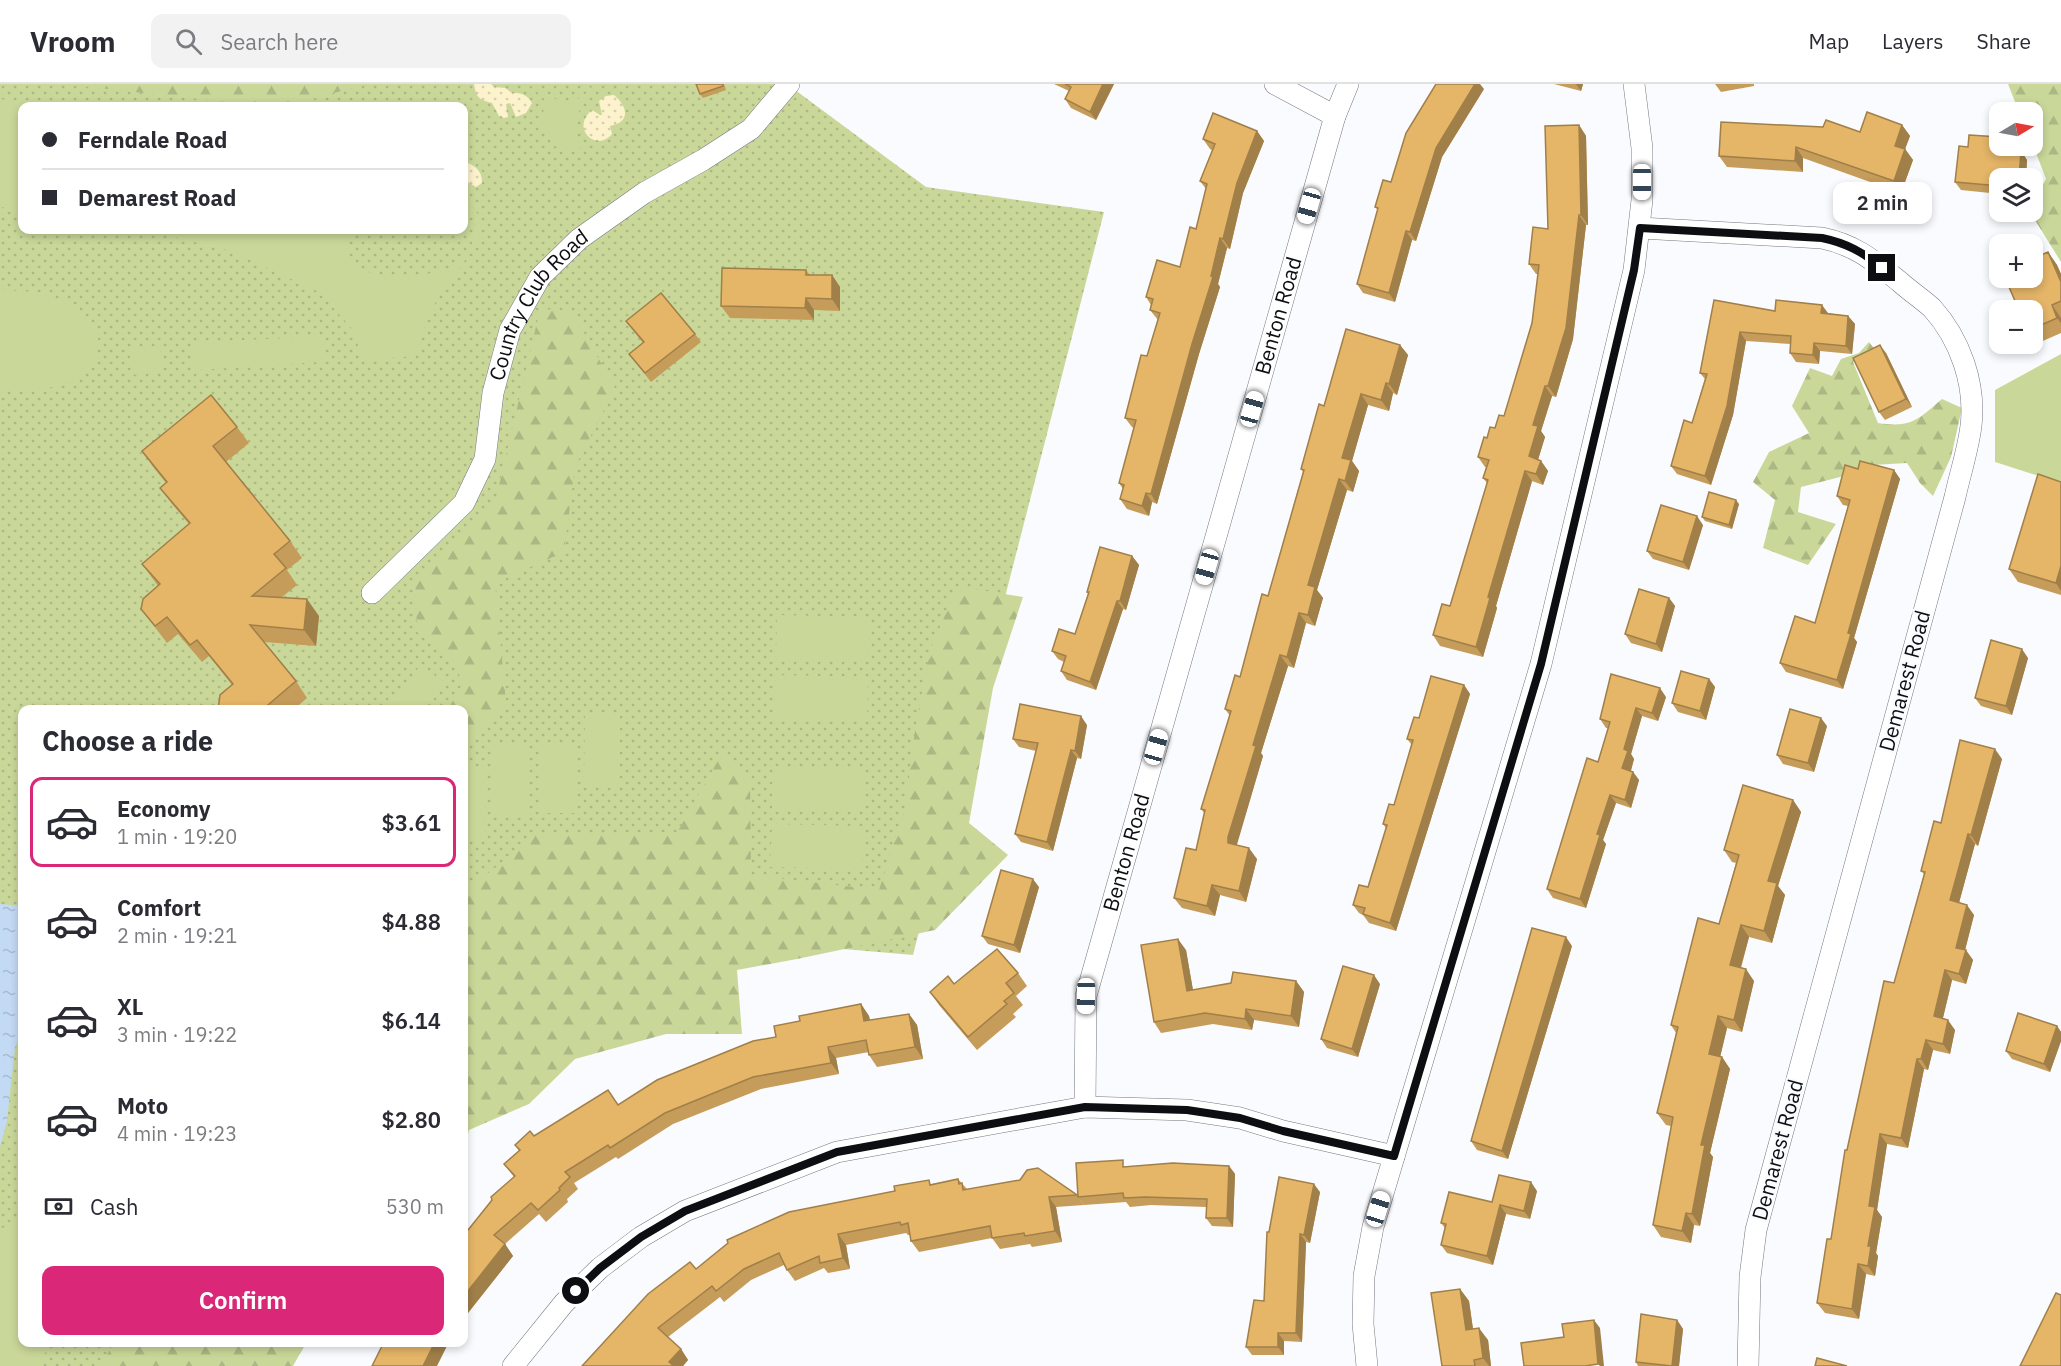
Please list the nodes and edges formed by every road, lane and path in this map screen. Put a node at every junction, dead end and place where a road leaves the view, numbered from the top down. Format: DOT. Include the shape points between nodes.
graph roads {
  1 [pos="789,84"];
  2 [pos="1275,84"];
  3 [pos="1348,84"];
  4 [pos="1634,84"];
  5 [pos="1335,116"];
  6 [pos="1640,228"];
  7 [pos="372,593"];
  8 [pos="1085,1107"];
  9 [pos="1394,1156"];
  10 [pos="513,1366"];
  11 [pos="1367,1366"];
  12 [pos="1748,1366"];
  1 -- 7 [label="street, Country Club Road" via="751,129 644,193 588,232 540,277 510,330 494,390 485,459 464,503"];
  2 -- 5 [label="street"];
  3 -- 5 [label="street, Benton Road"];
  4 -- 6 [label="street" via="1642,148"];
  5 -- 8 [label="street, Benton Road" via="1086,996"];
  6 -- 9 [label="street" via="1634,270 1541,664"];
  6 -- 12 [label="street, Demarest Road" via="1842,242 1866,254 1931,308 1956,344 1971,393 1971,426 1955,497 1756,1230 1750,1277"];
  8 -- 9 [label="street" via="1187,1110 1240,1118"];
  8 -- 10 [label="street" via="837,1152 685,1211 600,1268 564,1303"];
  9 -- 11 [label="street" via="1373,1227 1364,1276"];
}
